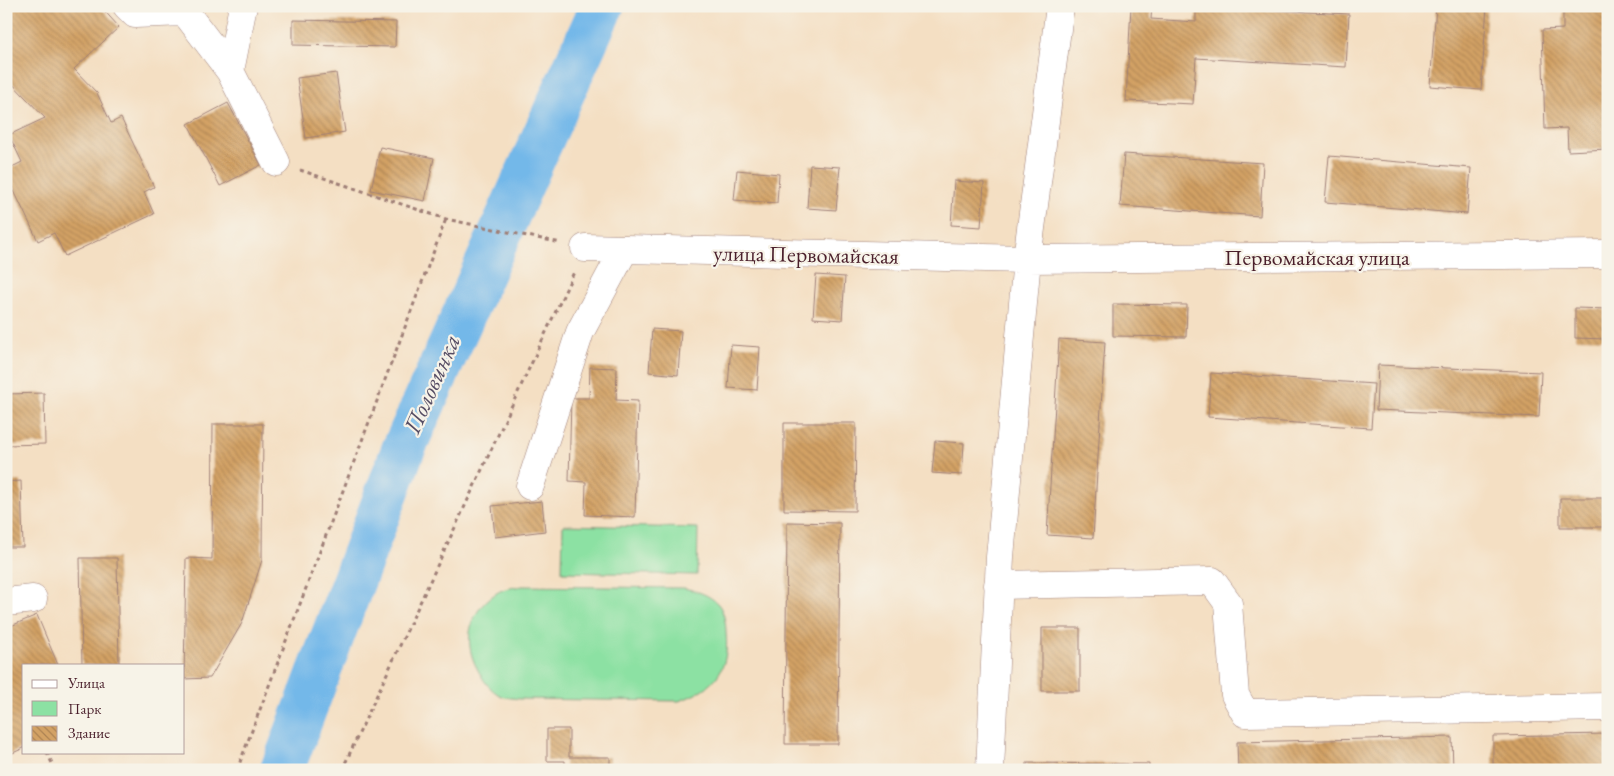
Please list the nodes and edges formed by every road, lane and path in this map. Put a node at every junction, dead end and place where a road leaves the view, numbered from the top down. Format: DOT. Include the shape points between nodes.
graph roads {
  1 [pos="127,6"];
  2 [pos="243,6"];
  3 [pos="1060,6"];
  4 [pos="230,71"];
  5 [pos="276,162"];
  6 [pos="446,219"];
  7 [pos="585,248"];
  8 [pos="624,250"];
  9 [pos="1608,254"];
  10 [pos="1027,259"];
  11 [pos="530,486"];
  12 [pos="998,585"];
  13 [pos="33,599"];
  14 [pos="6,602"];
  15 [pos="1608,707"];
  16 [pos="48,754"];
  17 [pos="55,770"];
  18 [pos="237,770"];
  19 [pos="342,770"];
  20 [pos="990,770"];
  1 -- 4 [label="street" via="135,14 185,12"];
  2 -- 4 [label="street"];
  3 -- 10 [label="street"];
  4 -- 5 [label="street"];
  5 -- 6 [label="path"];
  6 -- 7 [label="path"];
  6 -- 18 [label="path"];
  7 -- 8 [label="street, улица Первомайская"];
  7 -- 19 [label="path"];
  8 -- 10 [label="street, улица Первомайская"];
  8 -- 11 [label="street" via="580,332"];
  9 -- 10 [label="street, Первомайская улица"];
  10 -- 12 [label="street"];
  12 -- 15 [label="street" via="1212,581 1228,603 1235,694 1245,714"];
  12 -- 20 [label="street"];
  13 -- 14 [label="street"];
  16 -- 17 [label="path"];
}
